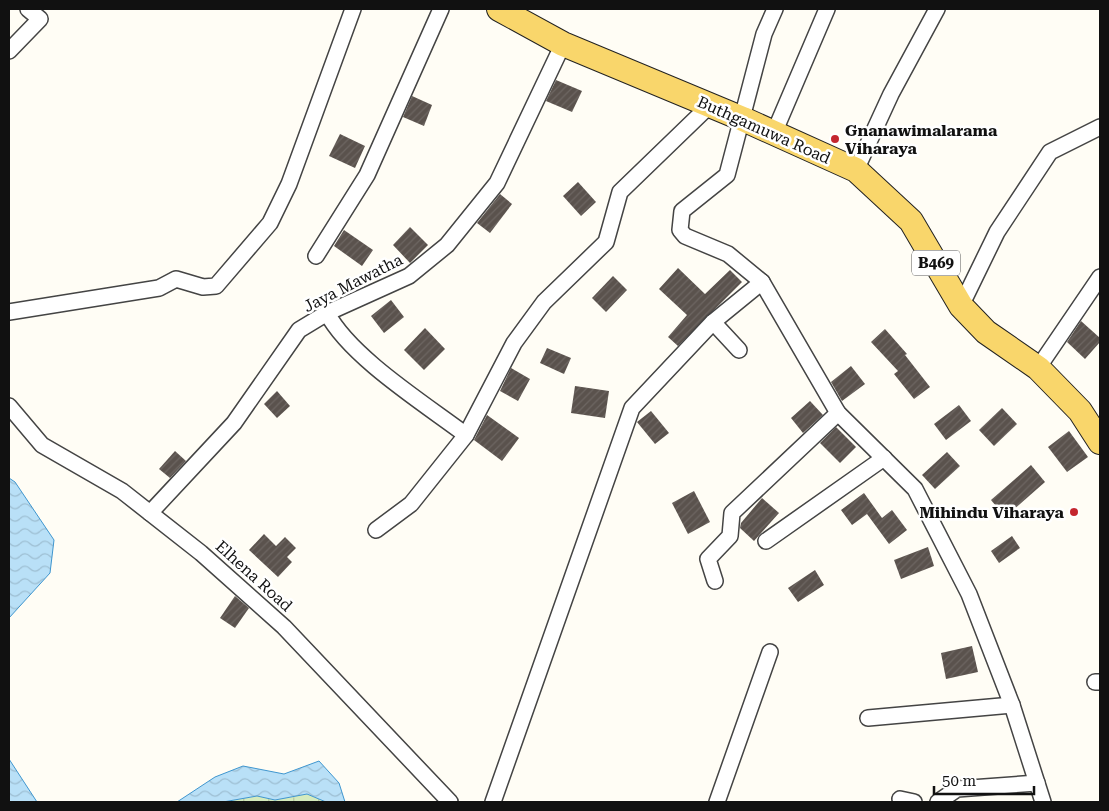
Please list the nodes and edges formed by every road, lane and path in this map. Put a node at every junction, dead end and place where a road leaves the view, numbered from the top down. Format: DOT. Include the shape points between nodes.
graph roads {
  1 [pos="28,9"];
  2 [pos="353,9"];
  3 [pos="441,9"];
  4 [pos="499,9"];
  5 [pos="775,9"];
  6 [pos="827,9"];
  7 [pos="937,9"];
  8 [pos="563,44"];
  9 [pos="9,51"];
  10 [pos="710,106"];
  11 [pos="743,119"];
  12 [pos="1100,127"];
  13 [pos="774,133"];
  14 [pos="856,170"];
  15 [pos="316,256"];
  16 [pos="1100,277"];
  17 [pos="762,282"];
  18 [pos="962,306"];
  19 [pos="9,312"];
  20 [pos="327,312"];
  21 [pos="713,322"];
  22 [pos="739,350"];
  23 [pos="1038,368"];
  24 [pos="9,406"];
  25 [pos="838,413"];
  26 [pos="466,435"];
  27 [pos="1099,439"];
  28 [pos="884,458"];
  29 [pos="150,513"];
  30 [pos="376,530"];
  31 [pos="766,541"];
  32 [pos="715,581"];
  33 [pos="770,652"];
  34 [pos="1012,705"];
  35 [pos="868,718"];
  36 [pos="1037,783"];
  37 [pos="450,802"];
  38 [pos="493,802"];
  39 [pos="717,802"];
  40 [pos="938,802"];
  41 [pos="1043,802"];
  1 -- 9 [label="street" via="40,19"];
  2 -- 19 [label="street" via="289,184 270,223 216,286 203,288 176,279 159,288"];
  3 -- 15 [label="street" via="367,175"];
  4 -- 8 [label="main road, Buthgamuwa Road / B469"];
  5 -- 11 [label="street" via="764,34"];
  6 -- 13 [label="street"];
  7 -- 14 [label="street" via="891,94"];
  8 -- 10 [label="main road, Buthgamuwa Road / B469"];
  8 -- 20 [label="street, Jaya Mawatha" via="497,183 447,245 409,276"];
  10 -- 11 [label="main road, Buthgamuwa Road / B469"];
  10 -- 26 [label="street" via="620,192 606,242 539,309 514,343"];
  11 -- 13 [label="main road, Buthgamuwa Road / B469"];
  11 -- 17 [label="street" via="727,175 682,211 680,230 685,236 728,254"];
  12 -- 18 [label="street" via="1050,152 997,232"];
  13 -- 14 [label="main road, Buthgamuwa Road / B469"];
  14 -- 18 [label="main road, Buthgamuwa Road / B469" via="911,221"];
  16 -- 23 [label="street"];
  17 -- 21 [label="street"];
  17 -- 25 [label="street"];
  18 -- 23 [label="main road, Buthgamuwa Road / B469" via="986,332"];
  20 -- 26 [label="street" via="334,325 376,368"];
  20 -- 29 [label="street, Jaya Mawatha" via="299,330 234,423"];
  21 -- 22 [label="street"];
  21 -- 38 [label="street" via="632,408"];
  23 -- 27 [label="main road, Buthgamuwa Road / B469" via="1080,411"];
  24 -- 29 [label="street, Elhena Road" via="42,444 122,492"];
  25 -- 28 [label="street"];
  25 -- 32 [label="street" via="732,513 730,536 708,559"];
  26 -- 30 [label="street" via="411,504"];
  28 -- 31 [label="street"];
  28 -- 34 [label="street" via="914,488 933,522 969,594"];
  29 -- 37 [label="street, Elhena Road" via="201,553 284,627"];
  33 -- 39 [label="street"];
  34 -- 35 [label="street"];
  34 -- 36 [label="street"];
  36 -- 40 [label="street" via="958,789"];
  36 -- 41 [label="street"];
}
